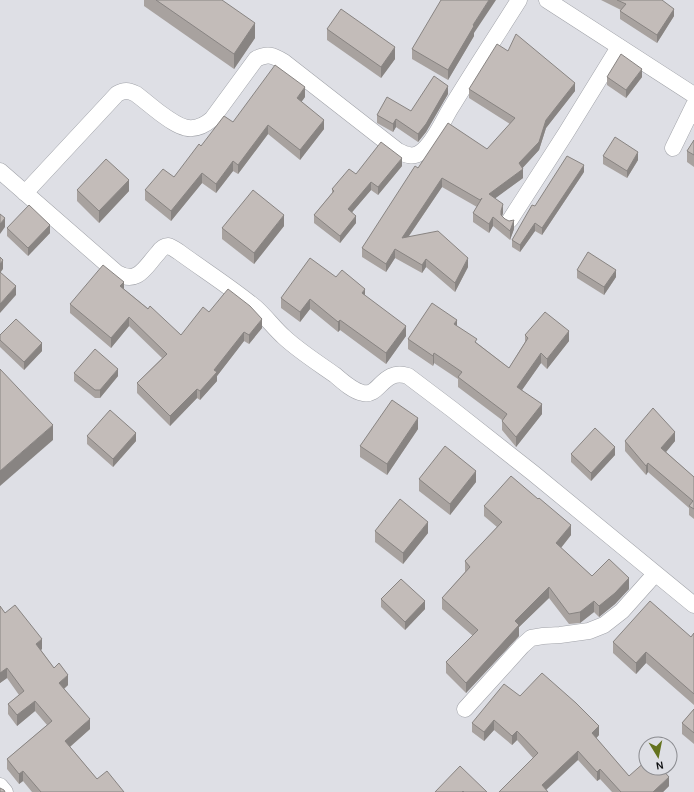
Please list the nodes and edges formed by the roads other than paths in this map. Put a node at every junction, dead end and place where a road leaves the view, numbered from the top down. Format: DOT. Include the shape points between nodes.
graph roads {
  1 [pos="519,0"];
  2 [pos="547,0"];
  3 [pos="619,47"];
  4 [pos="694,95"];
  5 [pos="694,105"];
  6 [pos="673,148"];
  7 [pos="0,171"];
  8 [pos="25,193"];
  9 [pos="510,220"];
  10 [pos="655,574"];
  11 [pos="694,605"];
  12 [pos="465,710"];
  13 [pos="0,786"];
  14 [pos="5,792"];
  1 -- 8 [label="street" via="430,144 420,153 407,155 398,151 284,62 266,54 256,59 212,119 197,128 184,128 175,124 129,90 117,94"];
  2 -- 3 [label="street"];
  3 -- 4 [label="street"];
  3 -- 9 [label="street"];
  5 -- 6 [label="street"];
  7 -- 8 [label="street"];
  8 -- 10 [label="street" via="124,277 132,278 138,275 165,247 173,248 257,309 285,338 349,386 363,393 374,391 388,376 408,376 534,473"];
  10 -- 11 [label="street"];
  10 -- 12 [label="street" via="622,611 604,625 589,630 531,638"];
  13 -- 14 [label="street"];
}
